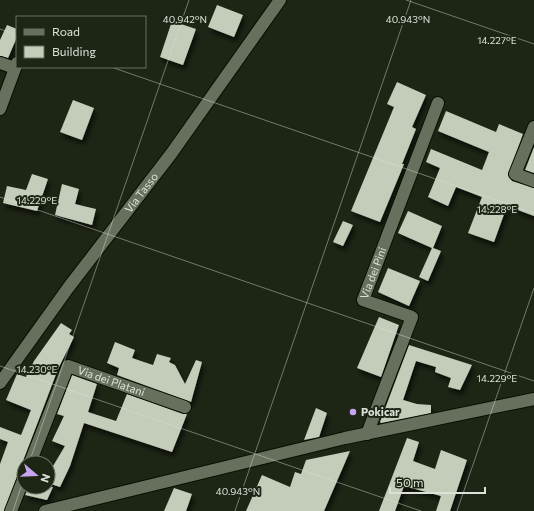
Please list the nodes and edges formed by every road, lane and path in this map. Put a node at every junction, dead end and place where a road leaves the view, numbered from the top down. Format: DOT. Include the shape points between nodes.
graph roads {
  1 [pos="280,0"];
  2 [pos="0,63"];
  3 [pos="16,65"];
  4 [pos="438,103"];
  5 [pos="0,109"];
  6 [pos="534,128"];
  7 [pos="534,181"];
  8 [pos="0,383"];
  9 [pos="534,399"];
  10 [pos="185,407"];
  11 [pos="368,434"];
  12 [pos="33,455"];
  13 [pos="17,495"];
  14 [pos="50,510"];
  15 [pos="11,511"];
  1 -- 8 [label="street, Via Tasso" via="171,154 68,288"];
  2 -- 3 [label="street"];
  3 -- 5 [label="street"];
  4 -- 11 [label="street, Via dei Pini" via="363,300 412,317"];
  6 -- 7 [label="street" via="515,174"];
  9 -- 11 [label="street"];
  10 -- 12 [label="street, Via dei Platani" via="68,366"];
  11 -- 14 [label="street"];
  13 -- 15 [label="street"];
}
